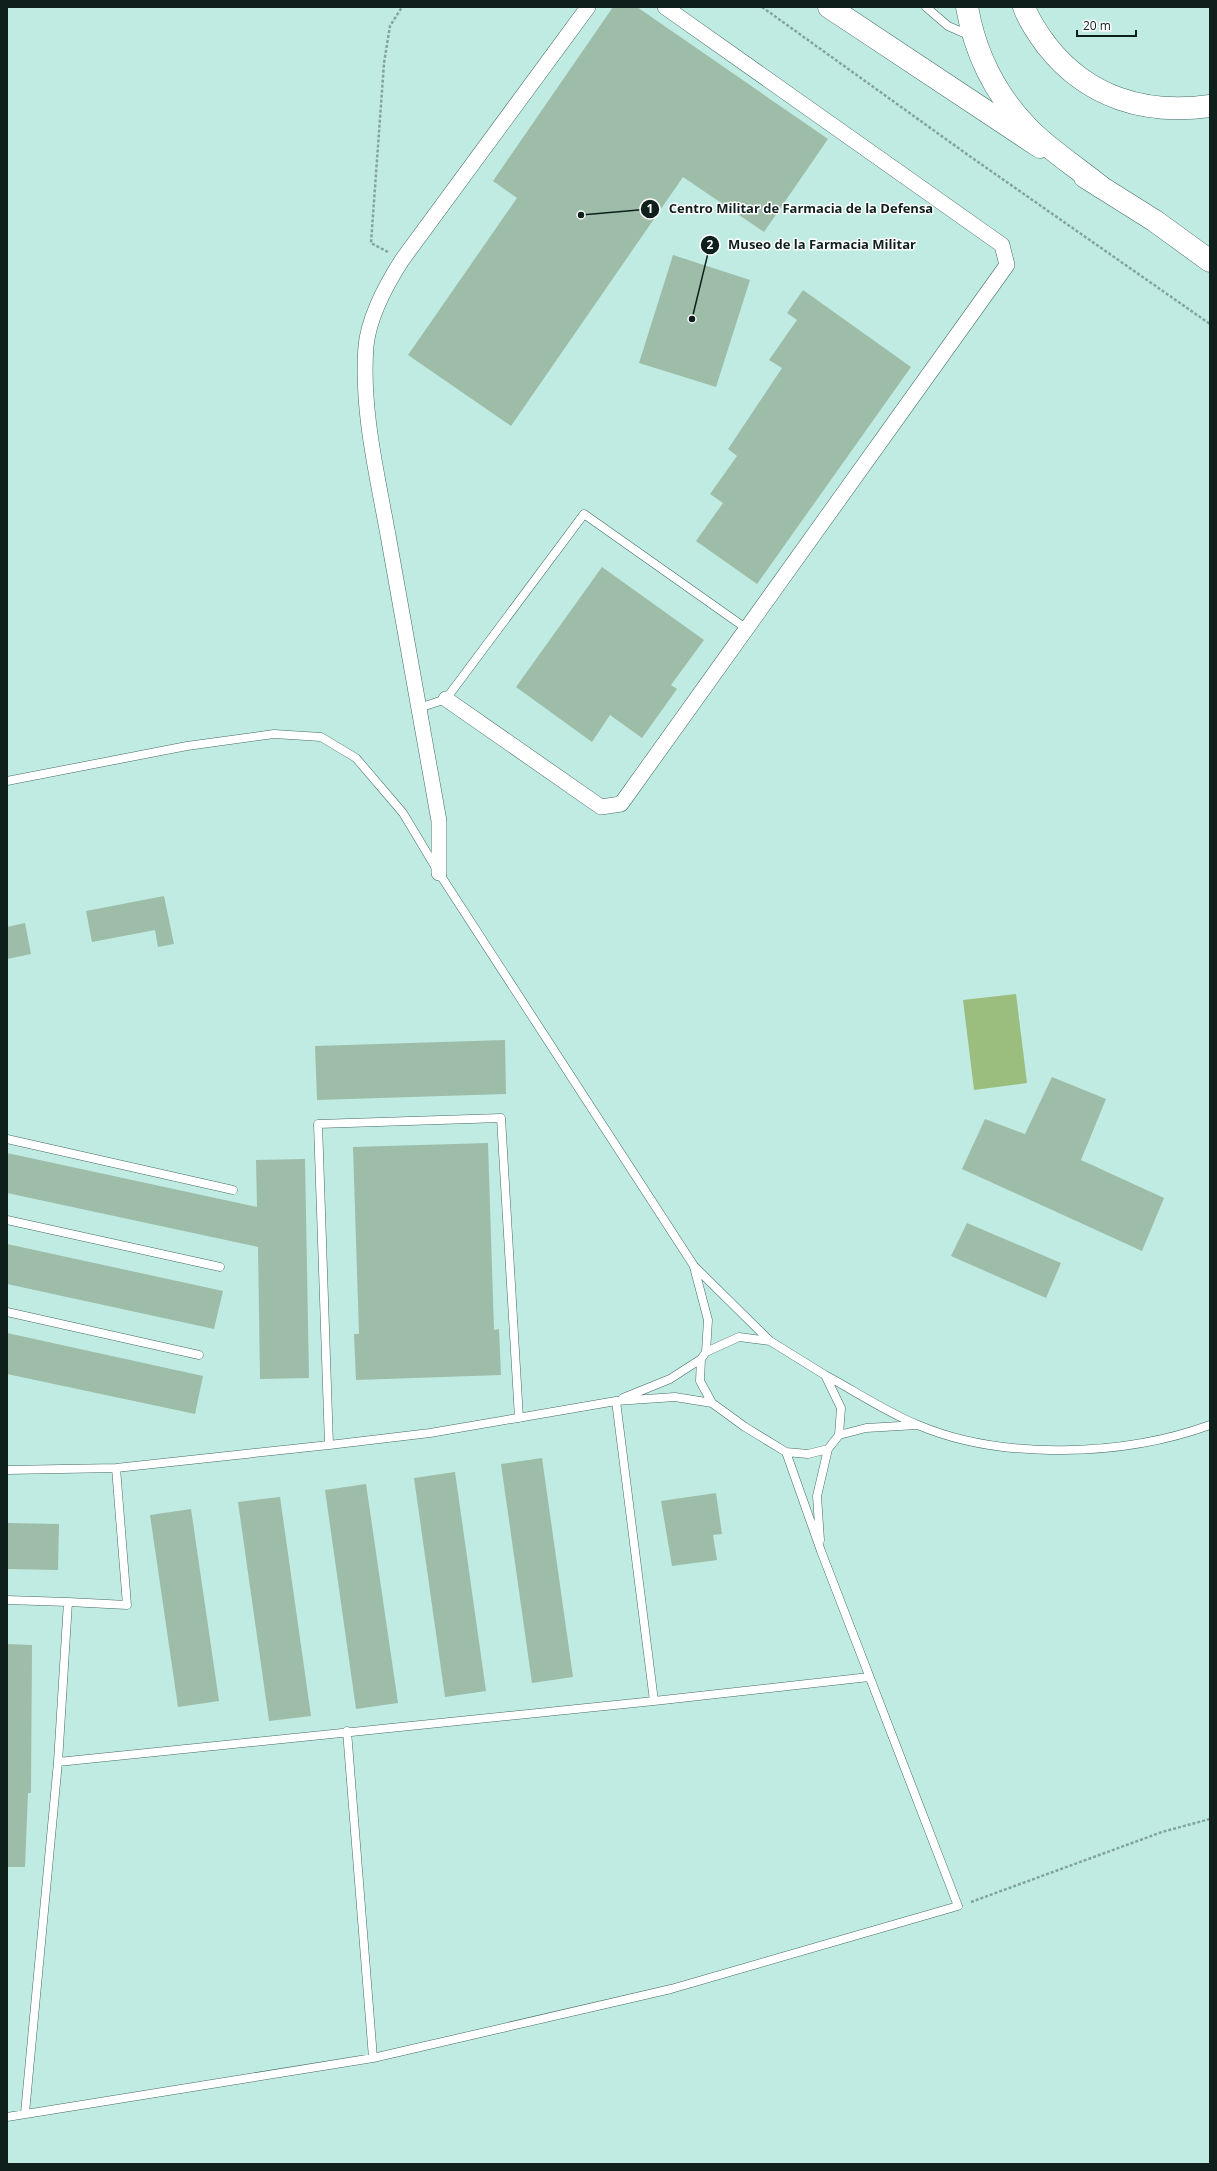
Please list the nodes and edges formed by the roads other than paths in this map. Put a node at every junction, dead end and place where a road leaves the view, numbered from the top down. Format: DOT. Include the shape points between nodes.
graph roads {
  1 [pos="588,7"];
  2 [pos="665,7"];
  3 [pos="829,7"];
  4 [pos="926,7"];
  5 [pos="967,7"];
  6 [pos="1024,7"];
  7 [pos="973,37"];
  8 [pos="1210,106"];
  9 [pos="1101,187"];
  10 [pos="1210,262"];
  11 [pos="747,629"];
  12 [pos="446,699"];
  13 [pos="419,708"];
  14 [pos="7,781"];
  15 [pos="440,873"];
  16 [pos="7,1139"];
  17 [pos="233,1190"];
  18 [pos="7,1220"];
  19 [pos="694,1266"];
  20 [pos="220,1267"];
  21 [pos="7,1312"];
  22 [pos="770,1340"];
  23 [pos="706,1352"];
  24 [pos="199,1355"];
  25 [pos="701,1359"];
  26 [pos="825,1375"];
  27 [pos="616,1401"];
  28 [pos="712,1403"];
  29 [pos="519,1418"];
  30 [pos="918,1425"];
  31 [pos="1210,1425"];
  32 [pos="839,1435"];
  33 [pos="328,1445"];
  34 [pos="828,1449"];
  35 [pos="786,1452"];
  36 [pos="116,1468"];
  37 [pos="7,1470"];
  38 [pos="821,1551"];
  39 [pos="7,1600"];
  40 [pos="68,1602"];
  41 [pos="869,1677"];
  42 [pos="654,1701"];
  43 [pos="347,1731"];
  44 [pos="58,1762"];
  45 [pos="373,2058"];
  46 [pos="26,2113"];
  47 [pos="7,2117"];
  1 -- 13 [label="street" via="402,260 376,309 366,345 366,388 374,456"];
  2 -- 11 [label="street" via="1002,245 1007,264"];
  3 -- 9 [label="main road"];
  4 -- 7 [label="lane" via="948,26"];
  5 -- 7 [label="main road"];
  6 -- 8 [label="main road" via="1038,34 1056,58 1092,86 1115,98 1138,105 1164,109"];
  7 -- 9 [label="main road" via="980,59 999,93 1028,128"];
  9 -- 10 [label="main road" via="1155,221"];
  11 -- 12 [label="street" via="621,804 601,807"];
  11 -- 12 [label="lane" via="584,514"];
  12 -- 13 [label="lane"];
  13 -- 15 [label="street" via="439,821"];
  14 -- 15 [label="lane" via="187,746 274,734 321,737 356,758 403,813"];
  15 -- 19 [label="lane"];
  16 -- 17 [label="lane"];
  18 -- 20 [label="lane"];
  19 -- 22 [label="lane"];
  19 -- 23 [label="lane" via="708,1320"];
  21 -- 24 [label="lane"];
  22 -- 23 [label="lane" via="739,1337"];
  22 -- 26 [label="lane"];
  23 -- 25 [label="lane"];
  25 -- 27 [label="lane" via="670,1379"];
  25 -- 28 [label="lane" via="700,1381"];
  26 -- 30 [label="lane"];
  26 -- 32 [label="lane" via="841,1408"];
  27 -- 28 [label="lane" via="675,1397"];
  27 -- 29 [label="lane"];
  27 -- 42 [label="lane"];
  28 -- 35 [label="lane"];
  29 -- 33 [label="lane" via="430,1433"];
  29 -- 33 [label="lane" via="501,1118 318,1124"];
  30 -- 31 [label="lane" via="952,1436 1007,1448 1065,1450 1132,1445"];
  30 -- 32 [label="lane" via="866,1428"];
  32 -- 34 [label="lane"];
  33 -- 36 [label="lane"];
  34 -- 35 [label="lane" via="808,1454"];
  34 -- 38 [label="lane" via="817,1496"];
  35 -- 38 [label="lane"];
  36 -- 37 [label="lane"];
  36 -- 40 [label="lane" via="127,1605"];
  38 -- 41 [label="lane"];
  39 -- 40 [label="lane"];
  40 -- 44 [label="lane"];
  41 -- 42 [label="lane"];
  41 -- 45 [label="lane" via="958,1906 671,1989"];
  42 -- 43 [label="lane"];
  43 -- 44 [label="lane"];
  43 -- 45 [label="lane"];
  44 -- 46 [label="lane"];
  45 -- 46 [label="lane"];
  46 -- 47 [label="lane"];
}
